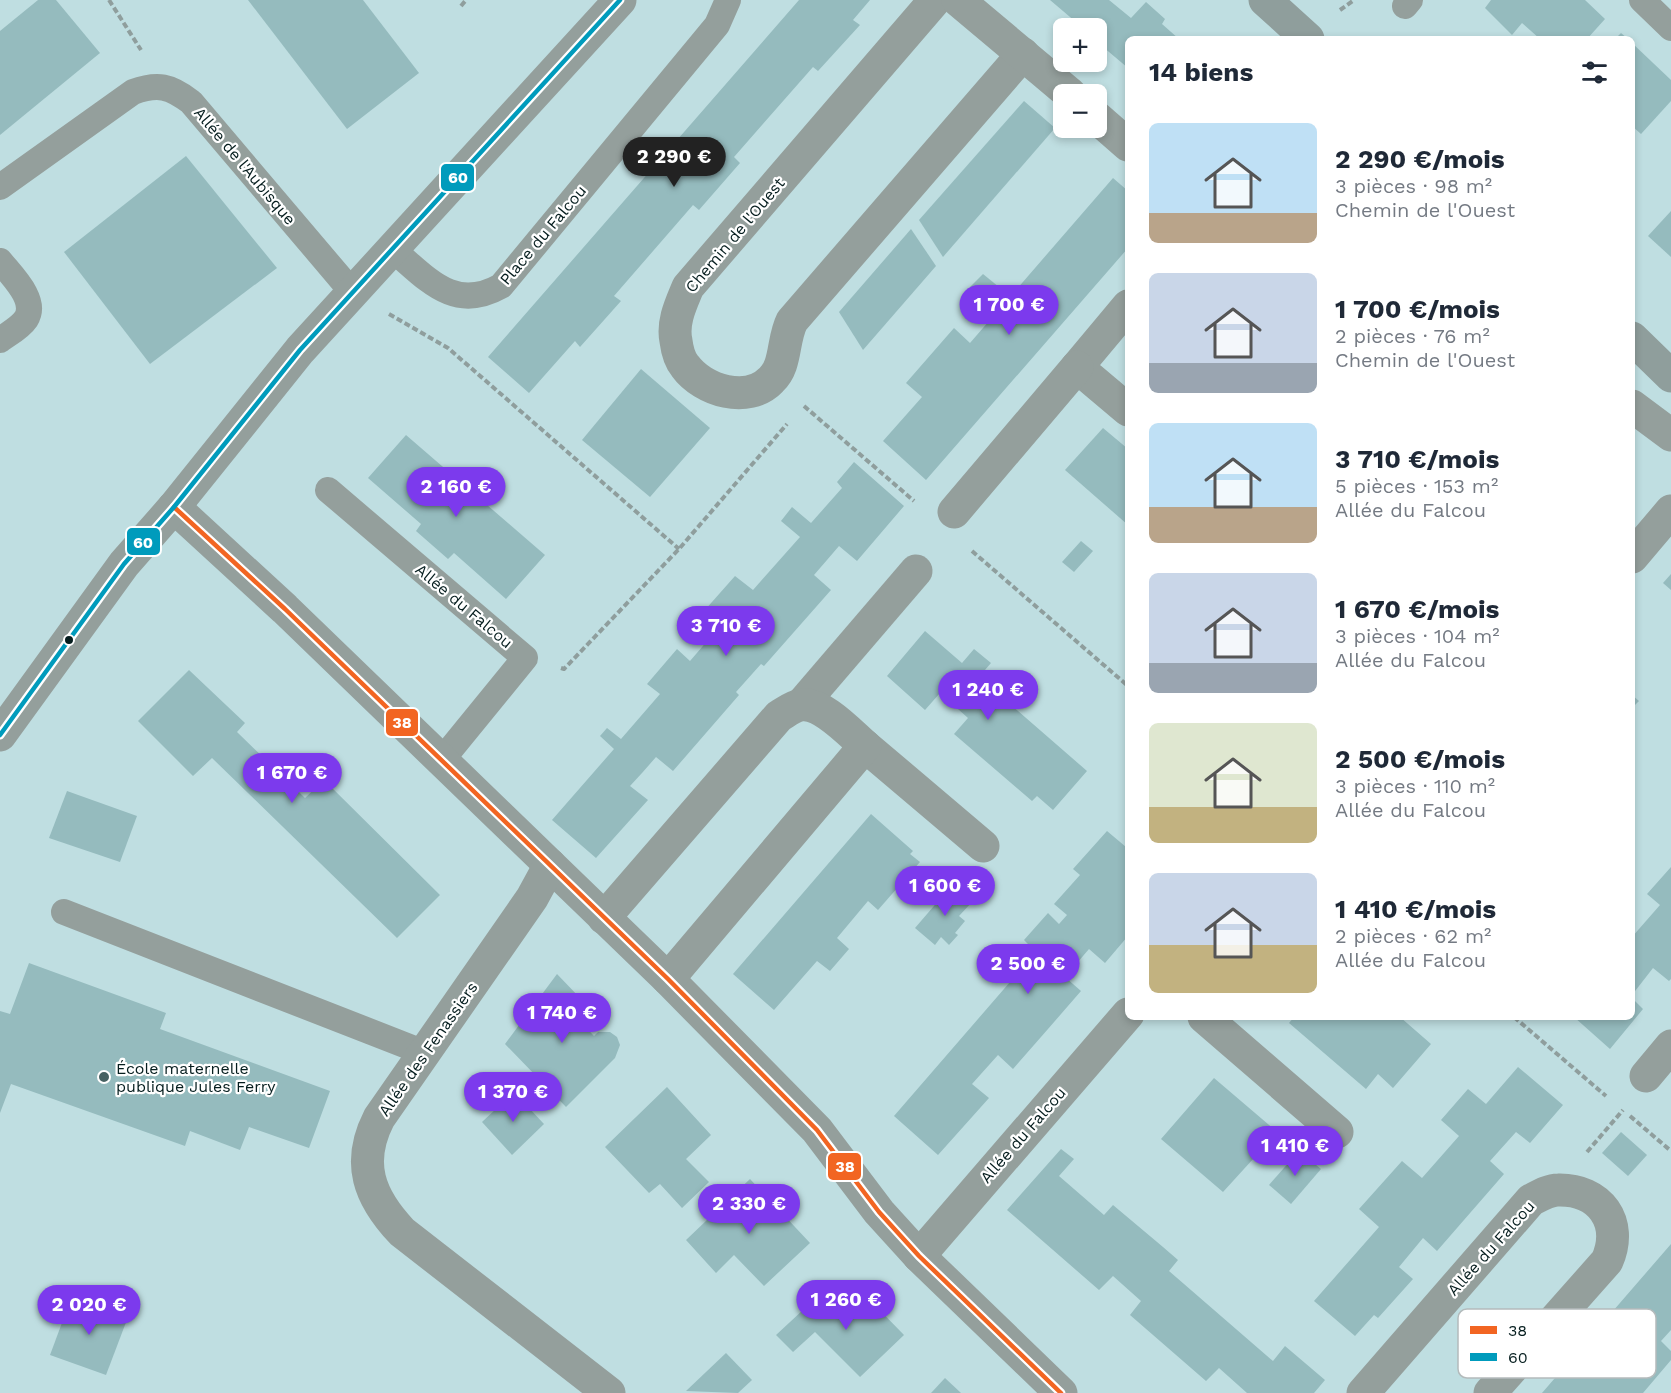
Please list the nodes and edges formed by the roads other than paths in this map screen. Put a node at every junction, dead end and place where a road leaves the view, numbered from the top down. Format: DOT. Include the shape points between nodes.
graph roads {
  1 [pos="620,0"];
  2 [pos="728,0"];
  3 [pos="935,0"];
  4 [pos="958,0"];
  5 [pos="1265,0"];
  6 [pos="1642,0"];
  7 [pos="1671,28"];
  8 [pos="1305,36"];
  9 [pos="1023,54"];
  10 [pos="1058,84"];
  11 [pos="1107,127"];
  12 [pos="1125,142"];
  13 [pos="0,187"];
  14 [pos="392,249"];
  15 [pos="0,261"];
  16 [pos="353,293"];
  17 [pos="1125,310"];
  18 [pos="0,340"];
  19 [pos="1635,341"];
  20 [pos="1077,367"];
  21 [pos="1671,376"];
  22 [pos="1125,407"];
  23 [pos="1635,410"];
  24 [pos="1671,435"];
  25 [pos="328,490"];
  26 [pos="174,507"];
  27 [pos="1671,511"];
  28 [pos="954,512"];
  29 [pos="1635,553"];
  30 [pos="916,571"];
  31 [pos="802,704"];
  32 [pos="0,735"];
  33 [pos="866,746"];
  34 [pos="441,761"];
  35 [pos="983,846"];
  36 [pos="550,866"];
  37 [pos="64,912"];
  38 [pos="604,918"];
  39 [pos="668,979"];
  40 [pos="1125,1017"];
  41 [pos="1207,1020"];
  42 [pos="1671,1046"];
  43 [pos="425,1053"];
  44 [pos="1646,1076"];
  45 [pos="1337,1132"];
  46 [pos="919,1256"];
  47 [pos="1564,1309"];
  48 [pos="1503,1378"];
  49 [pos="609,1393"];
  50 [pos="1061,1393"];
  51 [pos="1363,1393"];
  52 [pos="1490,1393"];
  1 -- 14 [label="street"];
  2 -- 14 [label="lane, Place du Falcou" via="717,25 501,286 479,296 450,293"];
  3 -- 9 [label="street, Chemin de l'Ouest" via="688,287 675,322 675,338 684,365 706,384 723,391 753,391 773,379 784,357 786,333 792,321"];
  4 -- 9 [label="street"];
  5 -- 8 [label="street"];
  6 -- 7 [label="lane"];
  9 -- 10 [label="street"];
  11 -- 12 [label="street"];
  13 -- 16 [label="lane, Allée de l'Aubisque" via="132,92 165,87 191,102"];
  14 -- 16 [label="street"];
  15 -- 18 [label="lane" via="26,296 29,308 26,318"];
  16 -- 26 [label="street" via="300,350"];
  17 -- 20 [label="street"];
  19 -- 21 [label="street"];
  20 -- 22 [label="street"];
  20 -- 28 [label="street"];
  23 -- 24 [label="street"];
  25 -- 34 [label="lane, Allée du Falcou" via="525,658"];
  26 -- 32 [label="street" via="124,564"];
  26 -- 34 [label="street"];
  27 -- 29 [label="street"];
  30 -- 31 [label="street"];
  31 -- 33 [label="street" via="825,711"];
  31 -- 38 [label="street" via="779,716"];
  33 -- 35 [label="street"];
  33 -- 39 [label="street"];
  34 -- 36 [label="street"];
  36 -- 38 [label="street"];
  36 -- 43 [label="street, Allée des Fenassiers"];
  37 -- 43 [label="lane"];
  38 -- 39 [label="street"];
  39 -- 46 [label="street" via="817,1130 879,1212"];
  40 -- 46 [label="street, Allée du Falcou"];
  41 -- 45 [label="street"];
  42 -- 44 [label="street"];
  43 -- 49 [label="street, Allée des Fenassiers" via="369,1142 367,1167 374,1195 402,1232"];
  46 -- 50 [label="street"];
  47 -- 51 [label="street, Allée du Falcou" via="1607,1261 1613,1233 1609,1215 1588,1197 1556,1190 1531,1200"];
  48 -- 52 [label="street, Allée du Falcou"];
}
